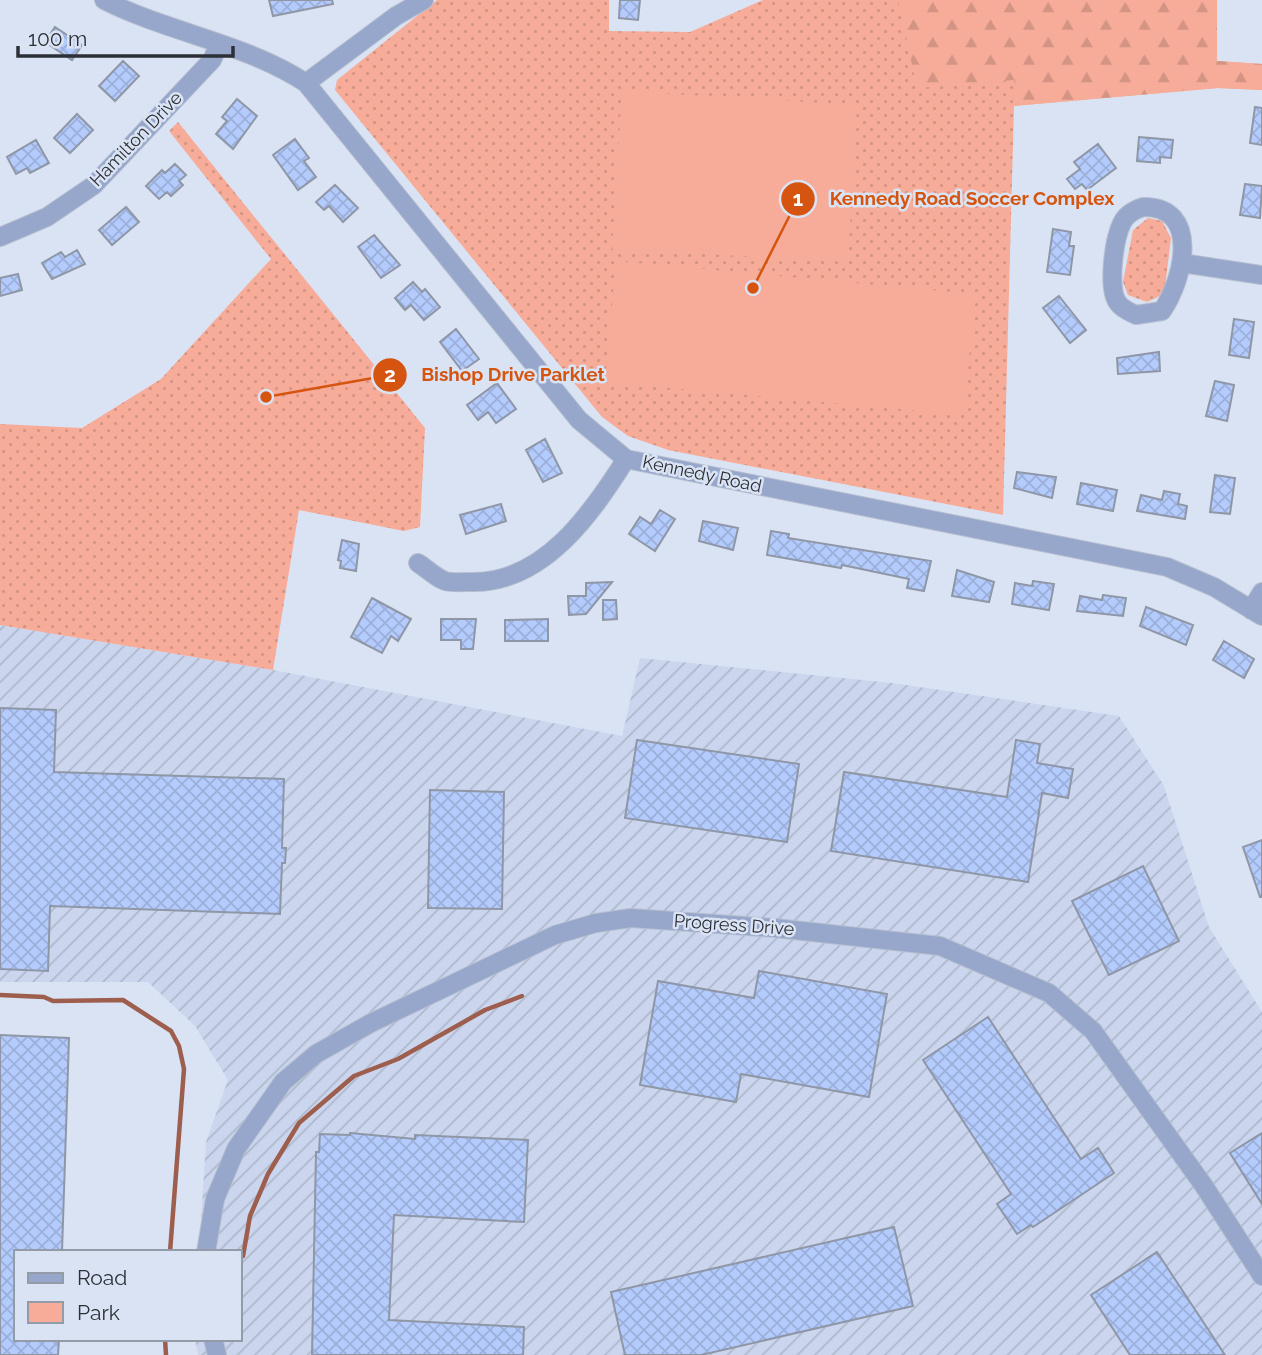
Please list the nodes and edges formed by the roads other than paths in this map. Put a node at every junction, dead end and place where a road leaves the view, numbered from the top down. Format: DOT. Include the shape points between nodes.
graph roads {
  1 [pos="104,0"];
  2 [pos="424,0"];
  3 [pos="219,44"];
  4 [pos="306,83"];
  5 [pos="0,237"];
  6 [pos="1182,263"];
  7 [pos="1262,275"];
  8 [pos="626,459"];
  9 [pos="418,563"];
  10 [pos="1262,592"];
  11 [pos="1256,613"];
  12 [pos="206,1250"];
  13 [pos="1262,1276"];
  1 -- 3 [label="street, Kennedy Road"];
  2 -- 4 [label="street"];
  3 -- 4 [label="street, Kennedy Road" via="280,66"];
  3 -- 5 [label="street, Hamilton Drive" via="212,60 94,185 47,217"];
  4 -- 8 [label="street, Kennedy Road" via="579,420"];
  6 -- 6 [label="street" via="1182,229 1175,218 1154,207 1133,210 1122,221 1115,249 1112,290 1116,302 1136,315 1162,311"];
  6 -- 7 [label="street"];
  8 -- 9 [label="street" via="571,534 545,557 512,576 446,581"];
  8 -- 11 [label="street, Kennedy Road" via="1167,567 1214,587"];
  10 -- 11 [label="street"];
  12 -- 13 [label="street, Progress Drive" via="215,1199 236,1149 283,1083 316,1055 371,1023 555,935 631,918 940,946 1049,993 1093,1031"];
}
